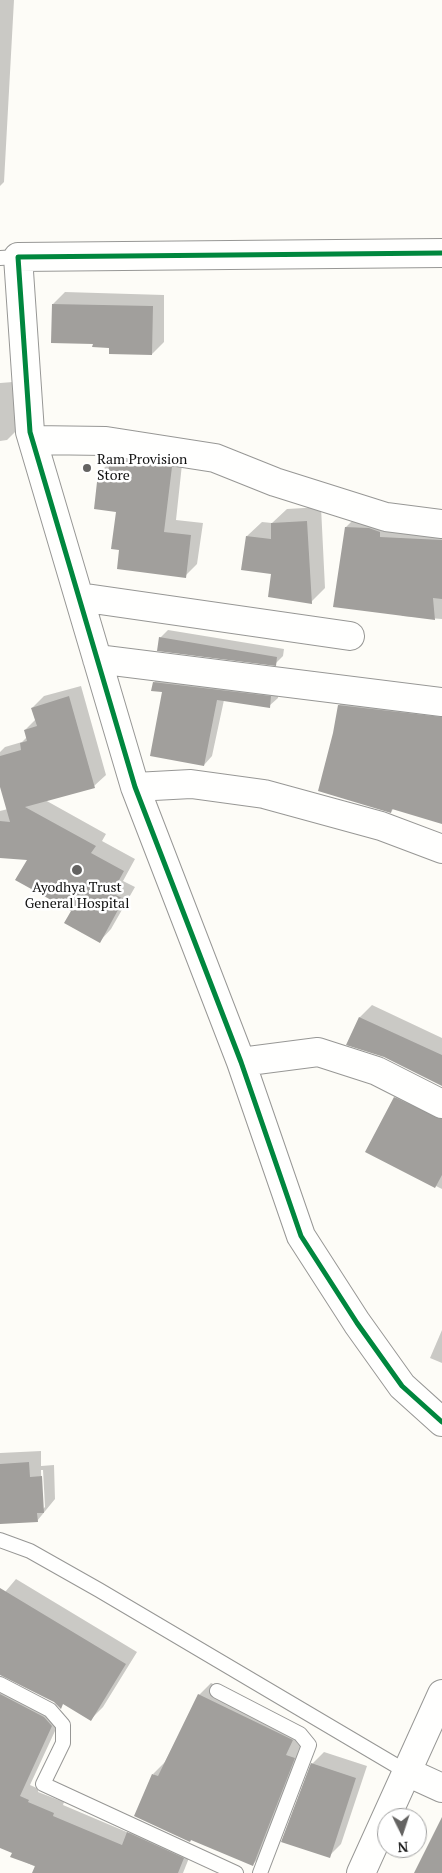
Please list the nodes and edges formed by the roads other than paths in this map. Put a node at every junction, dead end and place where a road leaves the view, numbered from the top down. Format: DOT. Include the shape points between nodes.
graph roads {
  1 [pos="442,253"];
  2 [pos="9,258"];
  3 [pos="33,440"];
  4 [pos="442,524"];
  5 [pos="79,597"];
  6 [pos="350,636"];
  7 [pos="97,659"];
  8 [pos="442,702"];
  9 [pos="135,787"];
  10 [pos="442,849"];
  11 [pos="241,1062"];
  12 [pos="442,1104"];
  13 [pos="442,1422"];
  14 [pos="0,1540"];
  15 [pos="0,1684"];
  16 [pos="217,1691"];
  17 [pos="442,1694"];
  18 [pos="407,1772"];
  19 [pos="442,1788"];
  20 [pos="236,1873"];
  21 [pos="260,1873"];
  22 [pos="361,1873"];
  1 -- 2 [label="street"];
  2 -- 3 [label="street"];
  3 -- 4 [label="street" via="106,441 215,458 275,482 386,517"];
  3 -- 5 [label="street"];
  5 -- 6 [label="street"];
  5 -- 7 [label="street"];
  7 -- 8 [label="street"];
  7 -- 9 [label="street"];
  9 -- 10 [label="street" via="191,784 264,794 381,826"];
  9 -- 11 [label="street"];
  11 -- 12 [label="street" via="318,1052 377,1071"];
  11 -- 13 [label="street" via="301,1236 402,1386"];
  14 -- 18 [label="lane" via="30,1551 99,1590"];
  15 -- 20 [label="lane" via="50,1710 63,1726 62,1743 43,1784"];
  16 -- 21 [label="lane" via="300,1734 309,1744"];
  17 -- 18 [label="street"];
  18 -- 19 [label="street"];
  18 -- 22 [label="street"];
}
